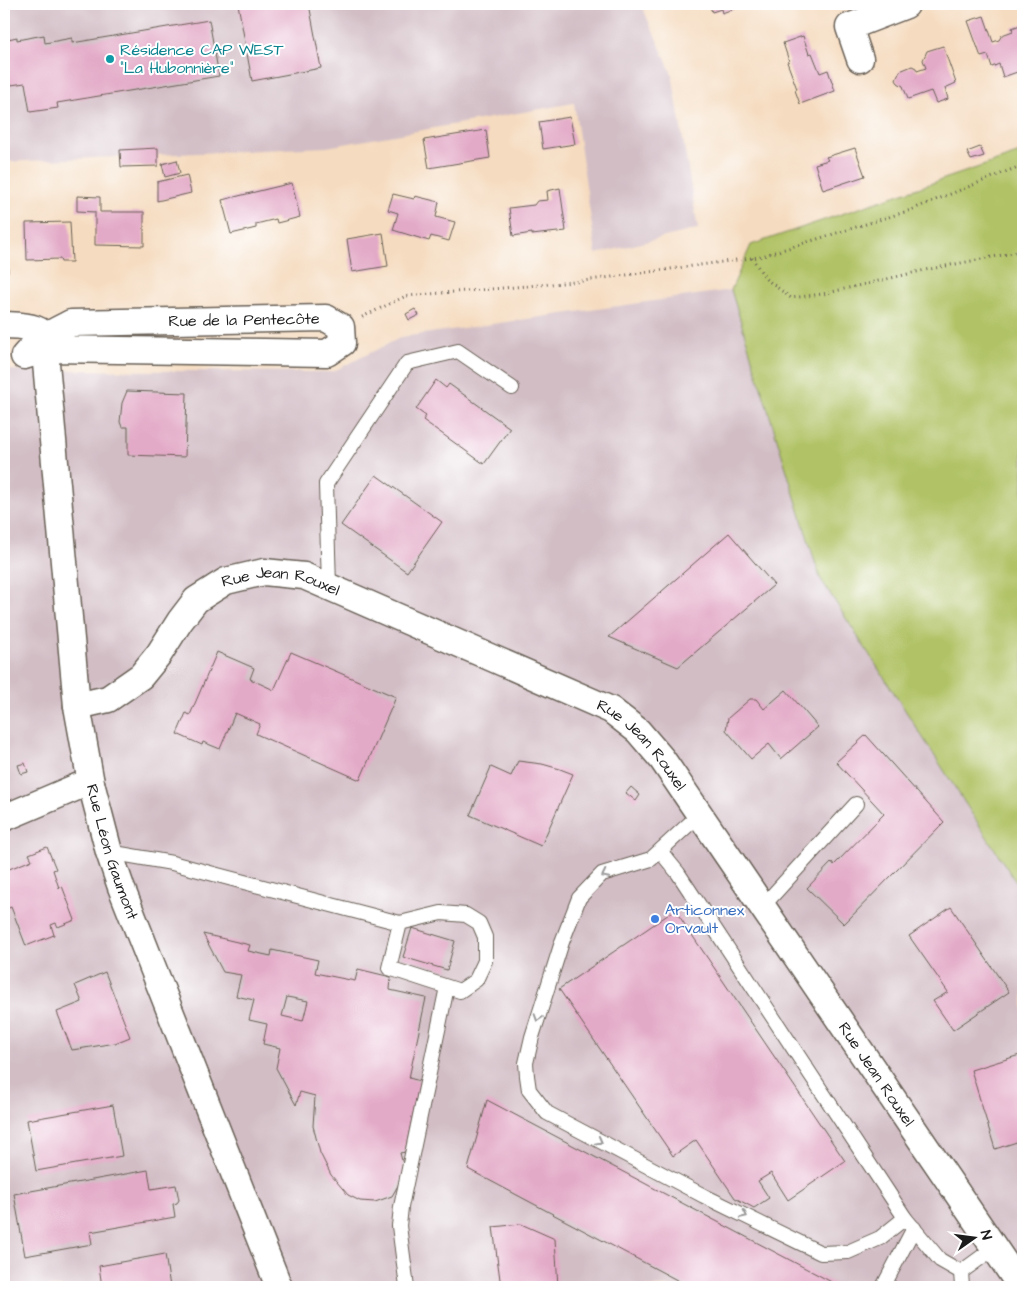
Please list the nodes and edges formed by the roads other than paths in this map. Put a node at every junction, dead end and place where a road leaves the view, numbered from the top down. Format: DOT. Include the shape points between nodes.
graph roads {
  1 [pos="906,4"];
  2 [pos="860,59"];
  3 [pos="24,343"];
  4 [pos="512,388"];
  5 [pos="329,586"];
  6 [pos="77,706"];
  7 [pos="91,783"];
  8 [pos="856,804"];
  9 [pos="700,814"];
  10 [pos="4,818"];
  11 [pos="109,852"];
  12 [pos="656,855"];
  13 [pos="762,907"];
  14 [pos="400,923"];
  15 [pos="447,986"];
  16 [pos="910,1223"];
  17 [pos="994,1248"];
  18 [pos="961,1272"];
  19 [pos="279,1287"];
  20 [pos="407,1287"];
  21 [pos="883,1287"];
  22 [pos="962,1287"];
  23 [pos="1020,1287"];
  1 -- 2 [label="street" via="849,26"];
  3 -- 3 [label="street, Rue de la Pentecôte" via="327,353 342,343 341,327 326,318 71,323"];
  3 -- 6 [label="street, Rue Léon Gaumont" via="49,390"];
  4 -- 5 [label="lane" via="458,351 407,363 326,484"];
  5 -- 6 [label="street, Rue Jean Rouxel" via="304,576 264,572 226,581 196,600 140,676 108,699"];
  5 -- 9 [label="street, Rue Jean Rouxel" via="611,710 638,731 662,758"];
  6 -- 7 [label="street, Rue Léon Gaumont"];
  7 -- 10 [label="street"];
  7 -- 11 [label="street, Rue Léon Gaumont"];
  8 -- 13 [label="lane"];
  9 -- 12 [label="lane"];
  9 -- 13 [label="street, Rue Jean Rouxel"];
  11 -- 14 [label="lane" via="172,864"];
  11 -- 19 [label="street, Rue Léon Gaumont"];
  12 -- 16 [label="lane" via="678,873"];
  12 -- 16 [label="lane, one-way" via="602,874 578,898 532,1037 526,1063 529,1090 547,1113 704,1196 821,1252 848,1252"];
  13 -- 17 [label="street, Rue Jean Rouxel"];
  14 -- 15 [label="lane" via="389,968"];
  14 -- 15 [label="lane" via="442,913 466,915 479,923 485,937 485,961 476,980 460,991"];
  15 -- 20 [label="lane" via="400,1207 399,1226"];
  16 -- 18 [label="lane" via="940,1260"];
  16 -- 21 [label="lane"];
  17 -- 18 [label="lane"];
  17 -- 23 [label="street, Rue Jean Rouxel"];
  18 -- 22 [label="lane"];
}
